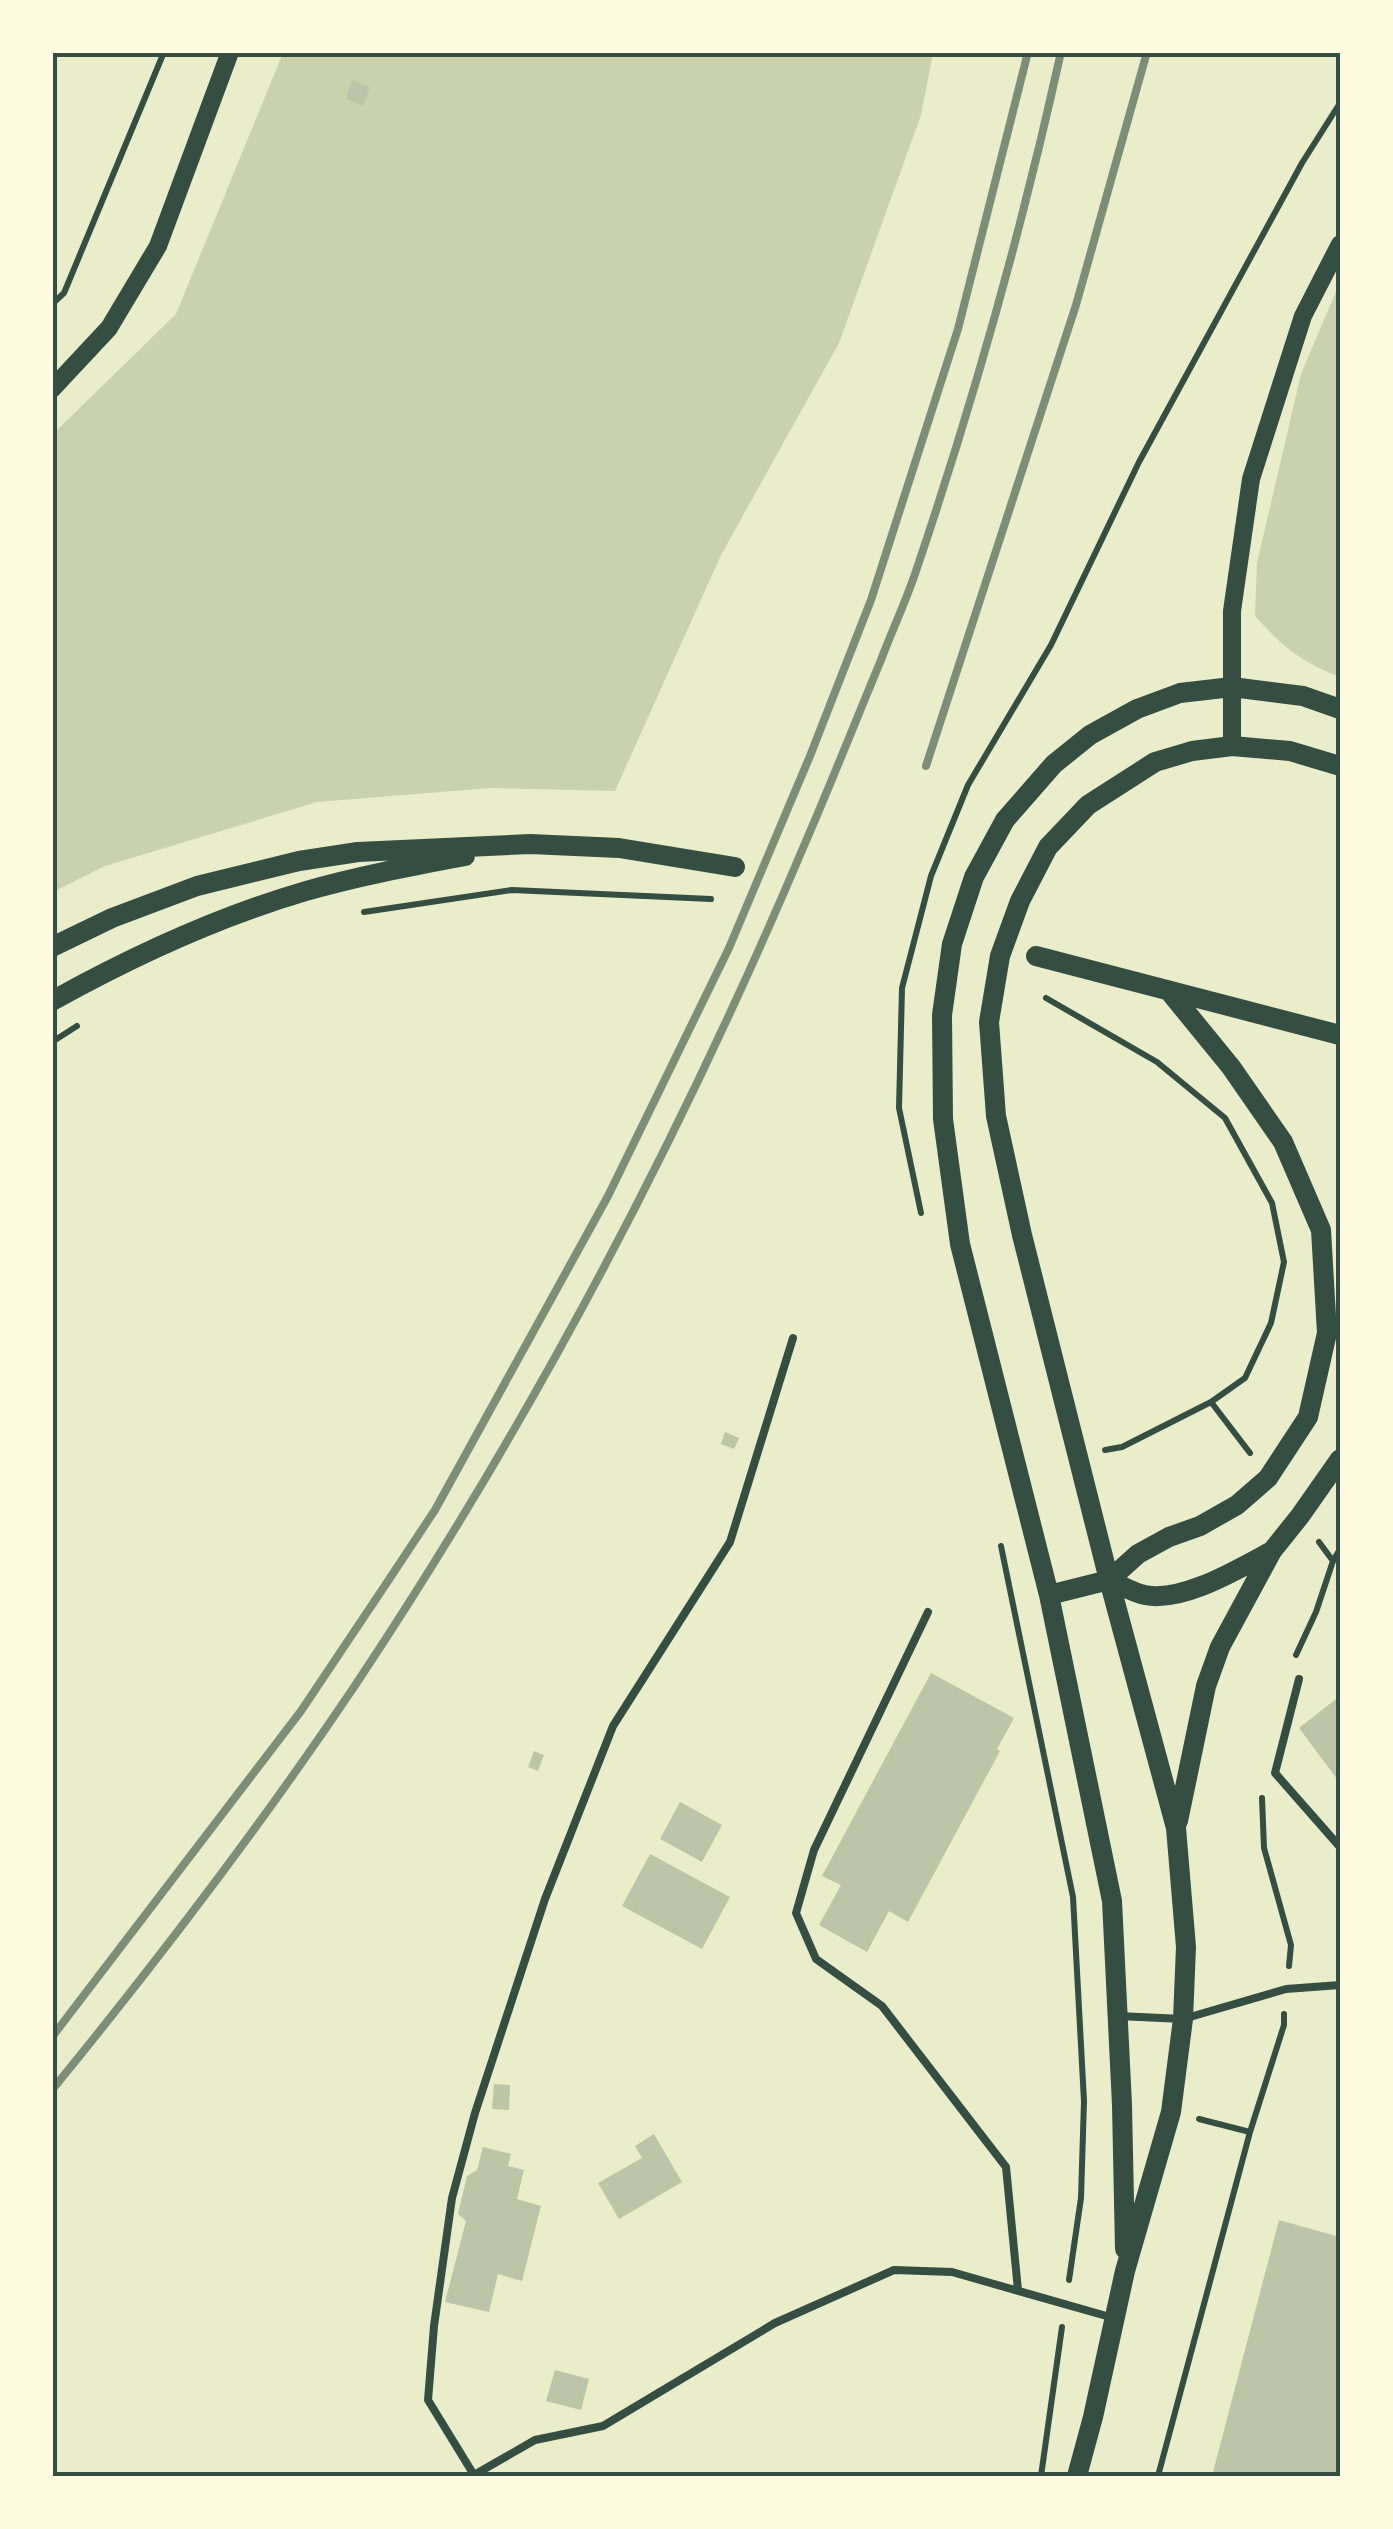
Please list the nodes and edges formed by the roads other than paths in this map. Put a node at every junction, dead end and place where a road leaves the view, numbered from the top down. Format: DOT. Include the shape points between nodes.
graph roads {
  1 [pos="230,52"];
  2 [pos="1340,244"];
  3 [pos="52,389"];
  4 [pos="1232,687"];
  5 [pos="1340,709"];
  6 [pos="1232,746"];
  7 [pos="1340,766"];
  8 [pos="530,844"];
  9 [pos="734,867"];
  10 [pos="52,947"];
  11 [pos="1036,956"];
  12 [pos="1169,991"];
  13 [pos="52,1001"];
  14 [pos="1340,1035"];
  15 [pos="794,1338"];
  16 [pos="1340,1460"];
  17 [pos="1272,1551"];
  18 [pos="1109,1580"];
  19 [pos="1049,1595"];
  20 [pos="928,1612"];
  21 [pos="1299,1678"];
  22 [pos="1176,1828"];
  23 [pos="1340,1847"];
  24 [pos="1340,1984"];
  25 [pos="1118,2016"];
  26 [pos="1183,2020"];
  27 [pos="1125,2271"];
  28 [pos="1018,2290"];
  29 [pos="1115,2318"];
  30 [pos="1077,2476"];
  1 -- 3 [label="street" via="158,246 109,328"];
  2 -- 4 [label="street" via="1304,316 1251,479 1232,611"];
  4 -- 5 [label="main road" via="1304,696"];
  4 -- 6 [label="street"];
  4 -- 19 [label="main road" via="1180,694 1138,709 1054,764 1004,820 974,878 952,944 942,1015 943,1119 960,1244"];
  6 -- 7 [label="main road" via="1290,751"];
  6 -- 18 [label="main road" via="1154,762 1088,805 1048,846 1000,956 990,1022 996,1116"];
  8 -- 9 [label="main road" via="619,848"];
  8 -- 10 [label="main road" via="299,861 197,886"];
  8 -- 13 [label="main road" via="305,891 208,925"];
  11 -- 12 [label="main road"];
  12 -- 14 [label="main road"];
  12 -- 18 [label="main road" via="1284,1142 1321,1230 1327,1333 1308,1417 1268,1478 1237,1505 1138,1554"];
  15 -- 28 [label="lane" via="730,1542 613,1726 545,1899 452,2198 428,2400 474,2475 535,2440 603,2426 774,2323 894,2270 952,2272"];
  16 -- 17 [label="main road"];
  17 -- 18 [label="main road" via="1177,1594 1146,1596"];
  17 -- 22 [label="main road" via="1206,1686"];
  18 -- 19 [label="main road"];
  18 -- 22 [label="main road"];
  19 -- 25 [label="main road" via="1112,1902"];
  20 -- 28 [label="lane" via="814,1850 796,1913 816,1959 882,2006 1006,2167"];
  21 -- 23 [label="lane" via="1275,1773"];
  22 -- 26 [label="main road" via="1186,1947"];
  24 -- 26 [label="lane" via="1286,1989"];
  25 -- 26 [label="lane"];
  25 -- 27 [label="main road"];
  26 -- 27 [label="main road" via="1172,2112"];
  27 -- 29 [label="main road"];
  28 -- 29 [label="lane"];
  29 -- 30 [label="main road"];
}
